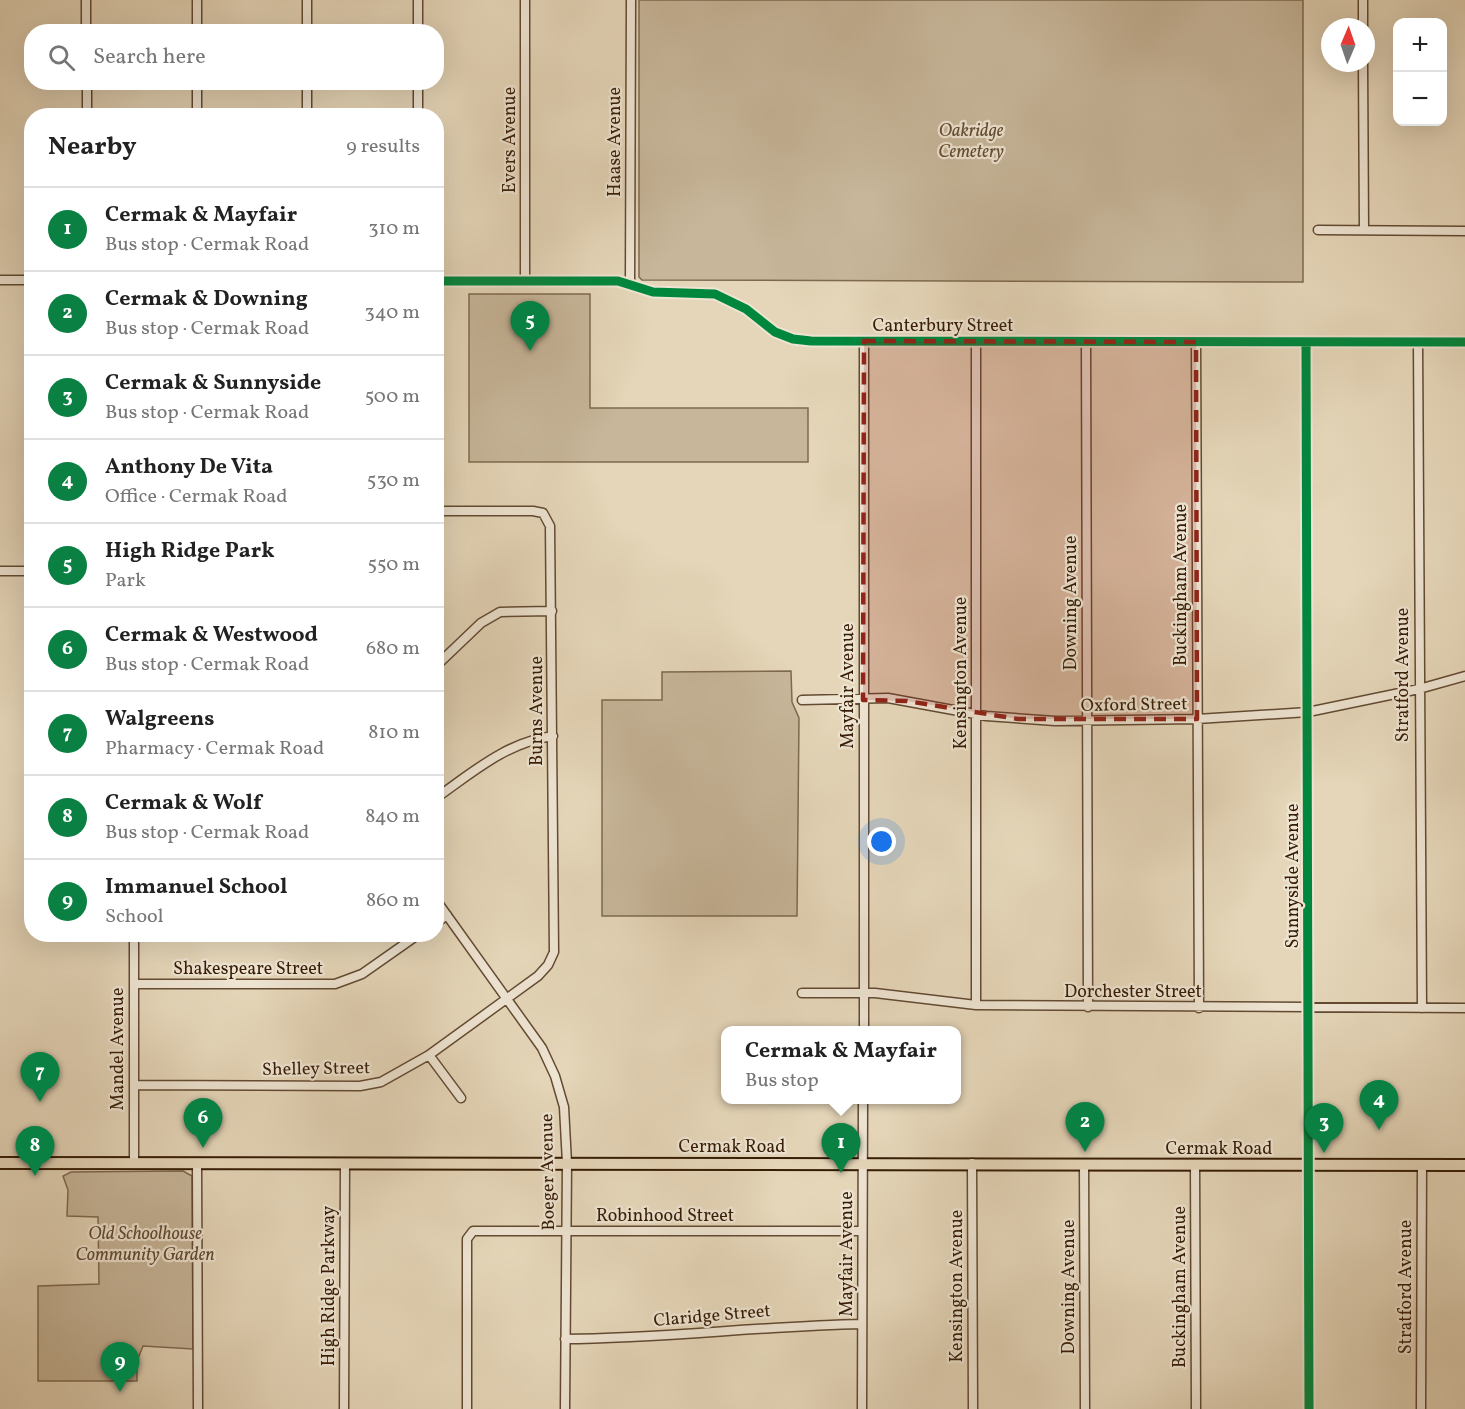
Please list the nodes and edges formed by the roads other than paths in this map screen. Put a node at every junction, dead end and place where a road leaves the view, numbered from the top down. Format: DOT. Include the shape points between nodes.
graph roads {
  1 [pos="86,0"];
  2 [pos="197,0"];
  3 [pos="307,0"];
  4 [pos="418,0"];
  5 [pos="525,0"];
  6 [pos="631,0"];
  7 [pos="1363,0"];
  8 [pos="1363,18"];
  9 [pos="86,24"];
  10 [pos="197,24"];
  11 [pos="307,24"];
  12 [pos="418,24"];
  13 [pos="1364,72"];
  14 [pos="87,90"];
  15 [pos="197,90"];
  16 [pos="307,90"];
  17 [pos="418,90"];
  18 [pos="87,108"];
  19 [pos="197,108"];
  20 [pos="307,108"];
  21 [pos="418,108"];
  22 [pos="1318,230"];
  23 [pos="1364,230"];
  24 [pos="1465,231"];
  25 [pos="0,280"];
  26 [pos="24,280"];
  27 [pos="444,281"];
  28 [pos="525,281"];
  29 [pos="630,285"];
  30 [pos="864,341"];
  31 [pos="975,342"];
  32 [pos="1086,342"];
  33 [pos="1196,342"];
  34 [pos="1306,342"];
  35 [pos="1418,342"];
  36 [pos="1465,342"];
  37 [pos="444,511"];
  38 [pos="0,571"];
  39 [pos="24,571"];
  40 [pos="552,611"];
  41 [pos="444,658"];
  42 [pos="1465,676"];
  43 [pos="1419,689"];
  44 [pos="802,700"];
  45 [pos="863,700"];
  46 [pos="1308,712"];
  47 [pos="977,715"];
  48 [pos="1197,719"];
  49 [pos="1086,721"];
  50 [pos="553,736"];
  51 [pos="444,793"];
  52 [pos="444,911"];
  53 [pos="447,915"];
  54 [pos="444,917"];
  55 [pos="134,942"];
  56 [pos="408,942"];
  57 [pos="134,984"];
  58 [pos="802,993"];
  59 [pos="864,993"];
  60 [pos="509,999"];
  61 [pos="976,1005"];
  62 [pos="1088,1007"];
  63 [pos="1198,1008"];
  64 [pos="1309,1008"];
  65 [pos="1422,1008"];
  66 [pos="1465,1008"];
  67 [pos="864,1026"];
  68 [pos="429,1055"];
  69 [pos="134,1085"];
  70 [pos="461,1098"];
  71 [pos="864,1104"];
  72 [pos="0,1162"];
  73 [pos="134,1162"];
  74 [pos="862,1162"];
  75 [pos="197,1163"];
  76 [pos="345,1163"];
  77 [pos="567,1163"];
  78 [pos="972,1163"];
  79 [pos="1084,1164"];
  80 [pos="1195,1164"];
  81 [pos="1309,1164"];
  82 [pos="1422,1164"];
  83 [pos="1465,1165"];
  84 [pos="861,1231"];
  85 [pos="564,1232"];
  86 [pos="862,1324"];
  87 [pos="565,1339"];
  88 [pos="198,1409"];
  89 [pos="345,1409"];
  90 [pos="467,1409"];
  91 [pos="565,1409"];
  92 [pos="861,1409"];
  93 [pos="973,1409"];
  94 [pos="1085,1409"];
  95 [pos="1196,1409"];
  96 [pos="1309,1409"];
  97 [pos="1421,1409"];
  1 -- 9 [label="street"];
  2 -- 10 [label="street"];
  3 -- 11 [label="street"];
  4 -- 12 [label="street"];
  5 -- 28 [label="street, Evers Avenue"];
  6 -- 29 [label="street, Haase Avenue"];
  7 -- 8 [label="street"];
  13 -- 23 [label="street"];
  14 -- 18 [label="street"];
  15 -- 19 [label="street"];
  16 -- 20 [label="street"];
  17 -- 21 [label="street"];
  22 -- 23 [label="street"];
  23 -- 24 [label="street"];
  25 -- 26 [label="street"];
  27 -- 28 [label="street, Canterbury Street"];
  28 -- 29 [label="street, Canterbury Street" via="618,281"];
  29 -- 30 [label="street, Canterbury Street" via="653,292 715,294 793,339"];
  30 -- 31 [label="street, Canterbury Street"];
  30 -- 45 [label="street, Mayfair Avenue"];
  31 -- 32 [label="street, Canterbury Street"];
  31 -- 47 [label="street, Kensington Avenue"];
  32 -- 33 [label="street, Canterbury Street"];
  32 -- 49 [label="street, Downing Avenue"];
  33 -- 34 [label="street, Canterbury Street"];
  33 -- 48 [label="street, Buckingham Avenue"];
  34 -- 35 [label="street, Canterbury Street"];
  34 -- 46 [label="street, Sunnyside Avenue"];
  35 -- 36 [label="street, Canterbury Street"];
  35 -- 43 [label="street, Stratford Avenue"];
  37 -- 40 [label="street, Burns Avenue" via="543,513 550,526"];
  38 -- 39 [label="street"];
  40 -- 41 [label="street" via="500,612 481,623"];
  40 -- 50 [label="street, Burns Avenue"];
  42 -- 43 [label="street, Oxford Street"];
  43 -- 46 [label="street, Oxford Street"];
  43 -- 65 [label="street, Stratford Avenue"];
  44 -- 45 [label="street, Oxford Street"];
  45 -- 47 [label="street, Oxford Street" via="888,698"];
  45 -- 59 [label="street, Mayfair Avenue"];
  46 -- 48 [label="street, Oxford Street"];
  46 -- 64 [label="street, Sunnyside Avenue"];
  47 -- 49 [label="street, Oxford Street"];
  47 -- 61 [label="street, Kensington Avenue"];
  48 -- 49 [label="street, Oxford Street"];
  48 -- 63 [label="street, Buckingham Avenue"];
  49 -- 62 [label="street, Downing Avenue"];
  50 -- 51 [label="street" via="510,748"];
  50 -- 60 [label="street, Burns Avenue" via="554,952 538,976"];
  52 -- 53 [label="street, Boeger Avenue"];
  53 -- 54 [label="street"];
  53 -- 60 [label="street, Boeger Avenue"];
  55 -- 57 [label="street, Mandel Avenue"];
  56 -- 57 [label="street, Shakespeare Street" via="362,974 335,984"];
  57 -- 69 [label="street, Mandel Avenue"];
  58 -- 59 [label="street, Dorchester Street"];
  59 -- 61 [label="street, Dorchester Street"];
  59 -- 67 [label="street, Mayfair Avenue"];
  60 -- 68 [label="street, Shelley Street"];
  60 -- 77 [label="street, Boeger Avenue" via="542,1048 555,1076 564,1107"];
  61 -- 62 [label="street, Dorchester Street"];
  62 -- 63 [label="street, Dorchester Street"];
  63 -- 64 [label="street, Dorchester Street"];
  64 -- 65 [label="street, Dorchester Street"];
  64 -- 81 [label="street, Sunnyside Avenue"];
  65 -- 66 [label="street, Dorchester Street"];
  68 -- 69 [label="street, Shelley Street" via="381,1082 360,1086"];
  68 -- 70 [label="street"];
  69 -- 73 [label="street, Mandel Avenue"];
  71 -- 74 [label="street, Mayfair Avenue"];
  72 -- 73 [label="main road, Cermak Road"];
  73 -- 75 [label="main road, Cermak Road"];
  74 -- 77 [label="main road, Cermak Road"];
  74 -- 78 [label="main road, Cermak Road"];
  74 -- 84 [label="street, Mayfair Avenue"];
  75 -- 76 [label="main road, Cermak Road"];
  75 -- 88 [label="street"];
  76 -- 77 [label="main road, Cermak Road"];
  76 -- 89 [label="street, High Ridge Parkway"];
  77 -- 85 [label="street, Boeger Avenue"];
  78 -- 79 [label="main road, Cermak Road"];
  78 -- 93 [label="street, Kensington Avenue"];
  79 -- 80 [label="main road, Cermak Road"];
  79 -- 94 [label="street, Downing Avenue"];
  80 -- 81 [label="main road, Cermak Road"];
  80 -- 95 [label="street, Buckingham Avenue"];
  81 -- 82 [label="main road, Cermak Road"];
  81 -- 96 [label="street, Sunnyside Avenue"];
  82 -- 83 [label="main road, Cermak Road"];
  82 -- 97 [label="street, Stratford Avenue"];
  84 -- 85 [label="street, Robinhood Street"];
  84 -- 86 [label="street, Mayfair Avenue"];
  85 -- 87 [label="street, Boeger Avenue"];
  85 -- 90 [label="street, Robinhood Street" via="469,1234"];
  86 -- 87 [label="street, Claridge Street"];
  86 -- 92 [label="street, Mayfair Avenue"];
  87 -- 91 [label="street, Boeger Avenue"];
}
